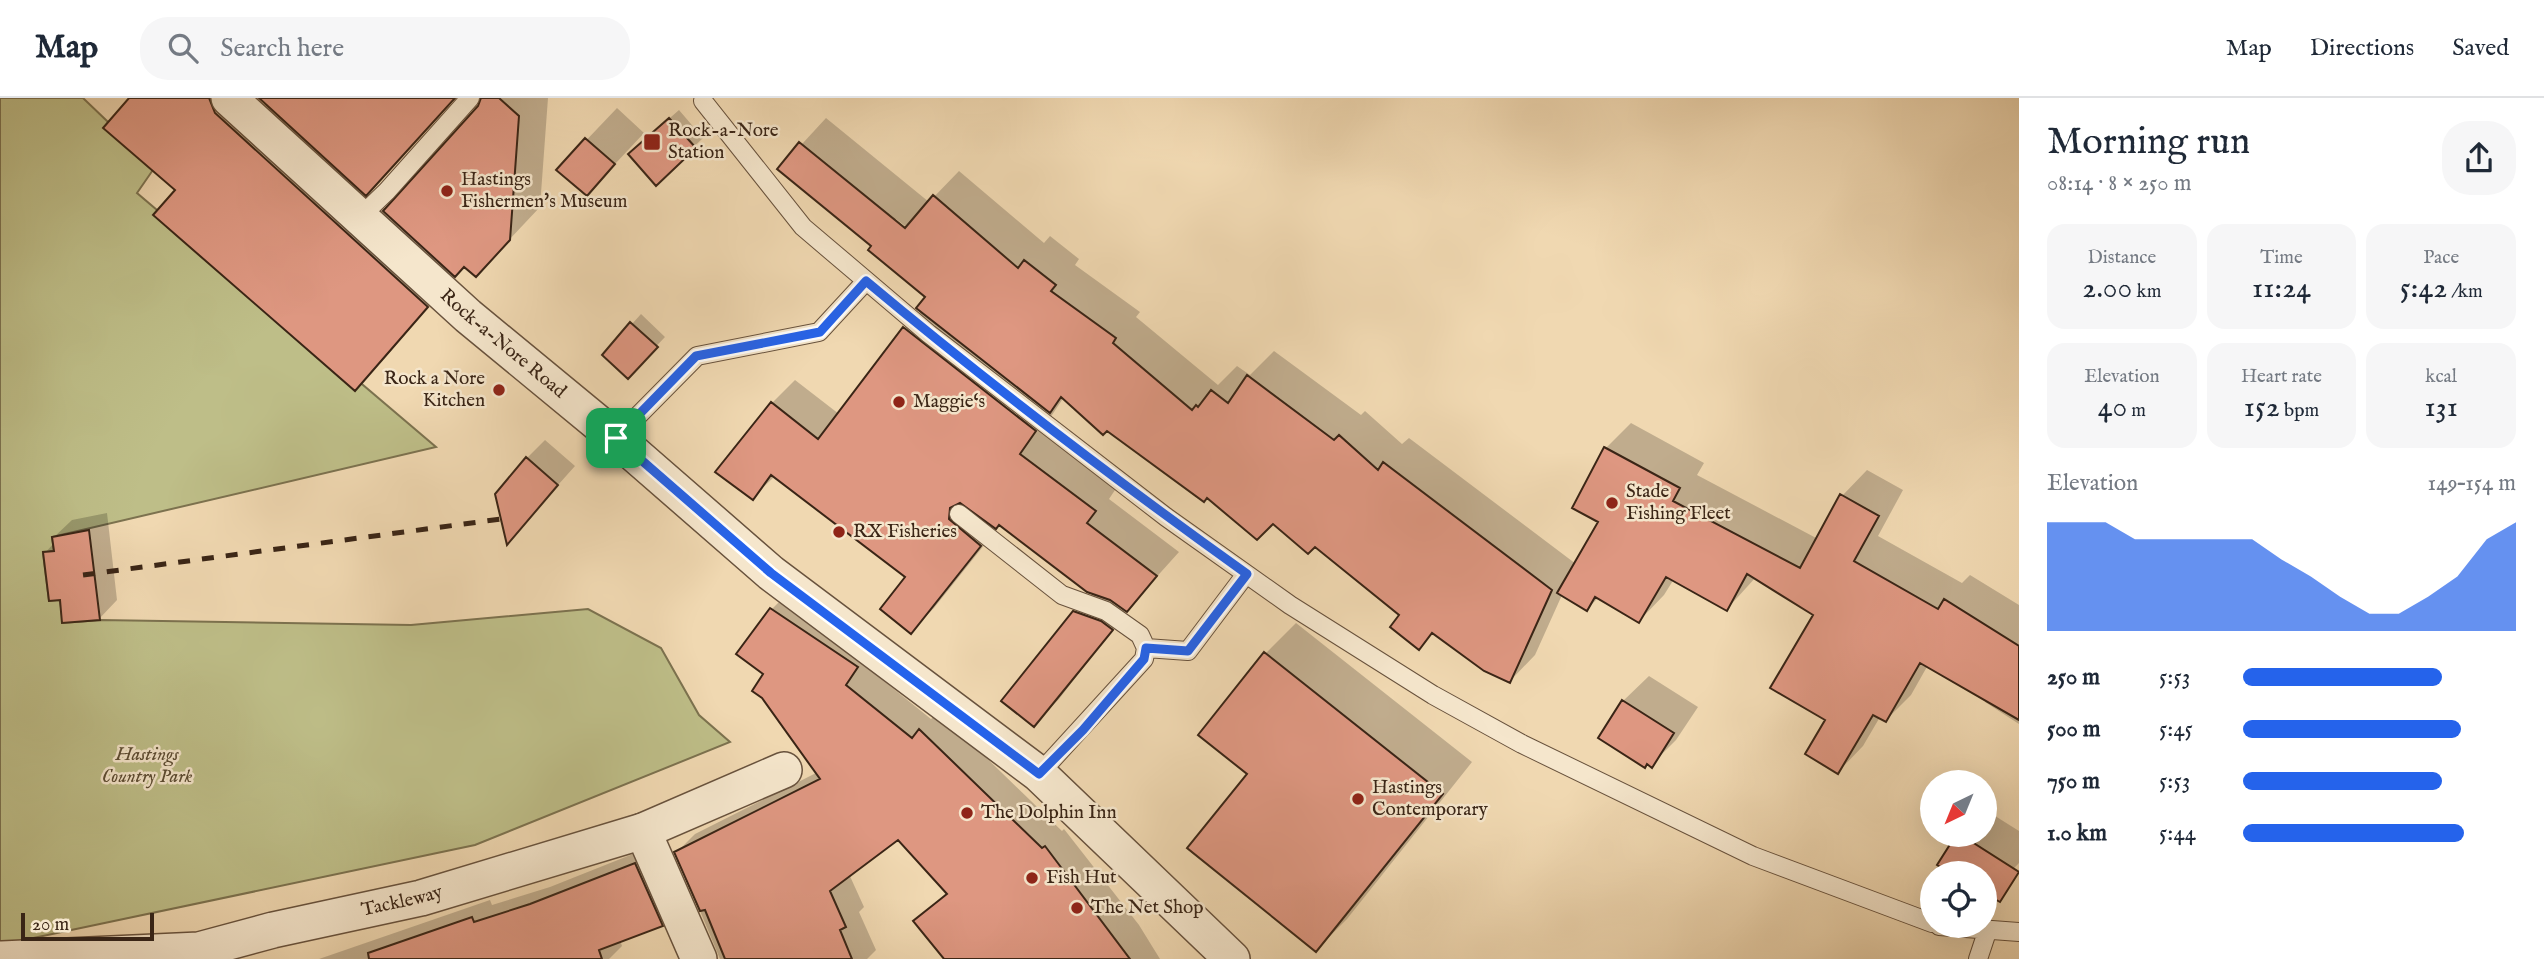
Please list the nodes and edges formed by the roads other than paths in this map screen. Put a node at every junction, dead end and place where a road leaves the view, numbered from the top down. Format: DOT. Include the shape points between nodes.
graph roads {
  1 [pos="229,98"];
  2 [pos="470,98"];
  3 [pos="703,101"];
  4 [pos="358,219"];
  5 [pos="866,281"];
  6 [pos="616,438"];
  7 [pos="959,514"];
  8 [pos="1247,574"];
  9 [pos="1146,648"];
  10 [pos="784,770"];
  11 [pos="1039,774"];
  12 [pos="643,831"];
  13 [pos="1920,918"];
  14 [pos="1997,932"];
  15 [pos="2019,932"];
  16 [pos="1985,938"];
  17 [pos="90,957"];
  18 [pos="2,959"];
  19 [pos="699,959"];
  20 [pos="1232,959"];
  21 [pos="1978,959"];
  1 -- 4 [label="street, Rock-a-Nore Road"];
  2 -- 4 [label="lane"];
  3 -- 5 [label="lane" via="803,227"];
  4 -- 6 [label="street, Rock-a-Nore Road"];
  5 -- 6 [label="lane" via="820,332 696,356"];
  5 -- 8 [label="lane" via="1166,517"];
  6 -- 11 [label="street, Rock-a-Nore Road" via="771,573"];
  7 -- 9 [label="lane" via="1062,595 1106,611 1140,635"];
  8 -- 9 [label="lane" via="1188,651"];
  8 -- 13 [label="lane" via="1433,695 1522,744 1754,856"];
  9 -- 11 [label="lane" via="1144,659"];
  10 -- 12 [label="street, Tackleway"];
  11 -- 20 [label="street, Rock-a-Nore Road"];
  12 -- 17 [label="street, Tackleway" via="469,885 200,950"];
  12 -- 19 [label="street"];
  14 -- 15 [label="lane"];
  16 -- 21 [label="lane"];
  17 -- 18 [label="street, Tackleway"];
}
